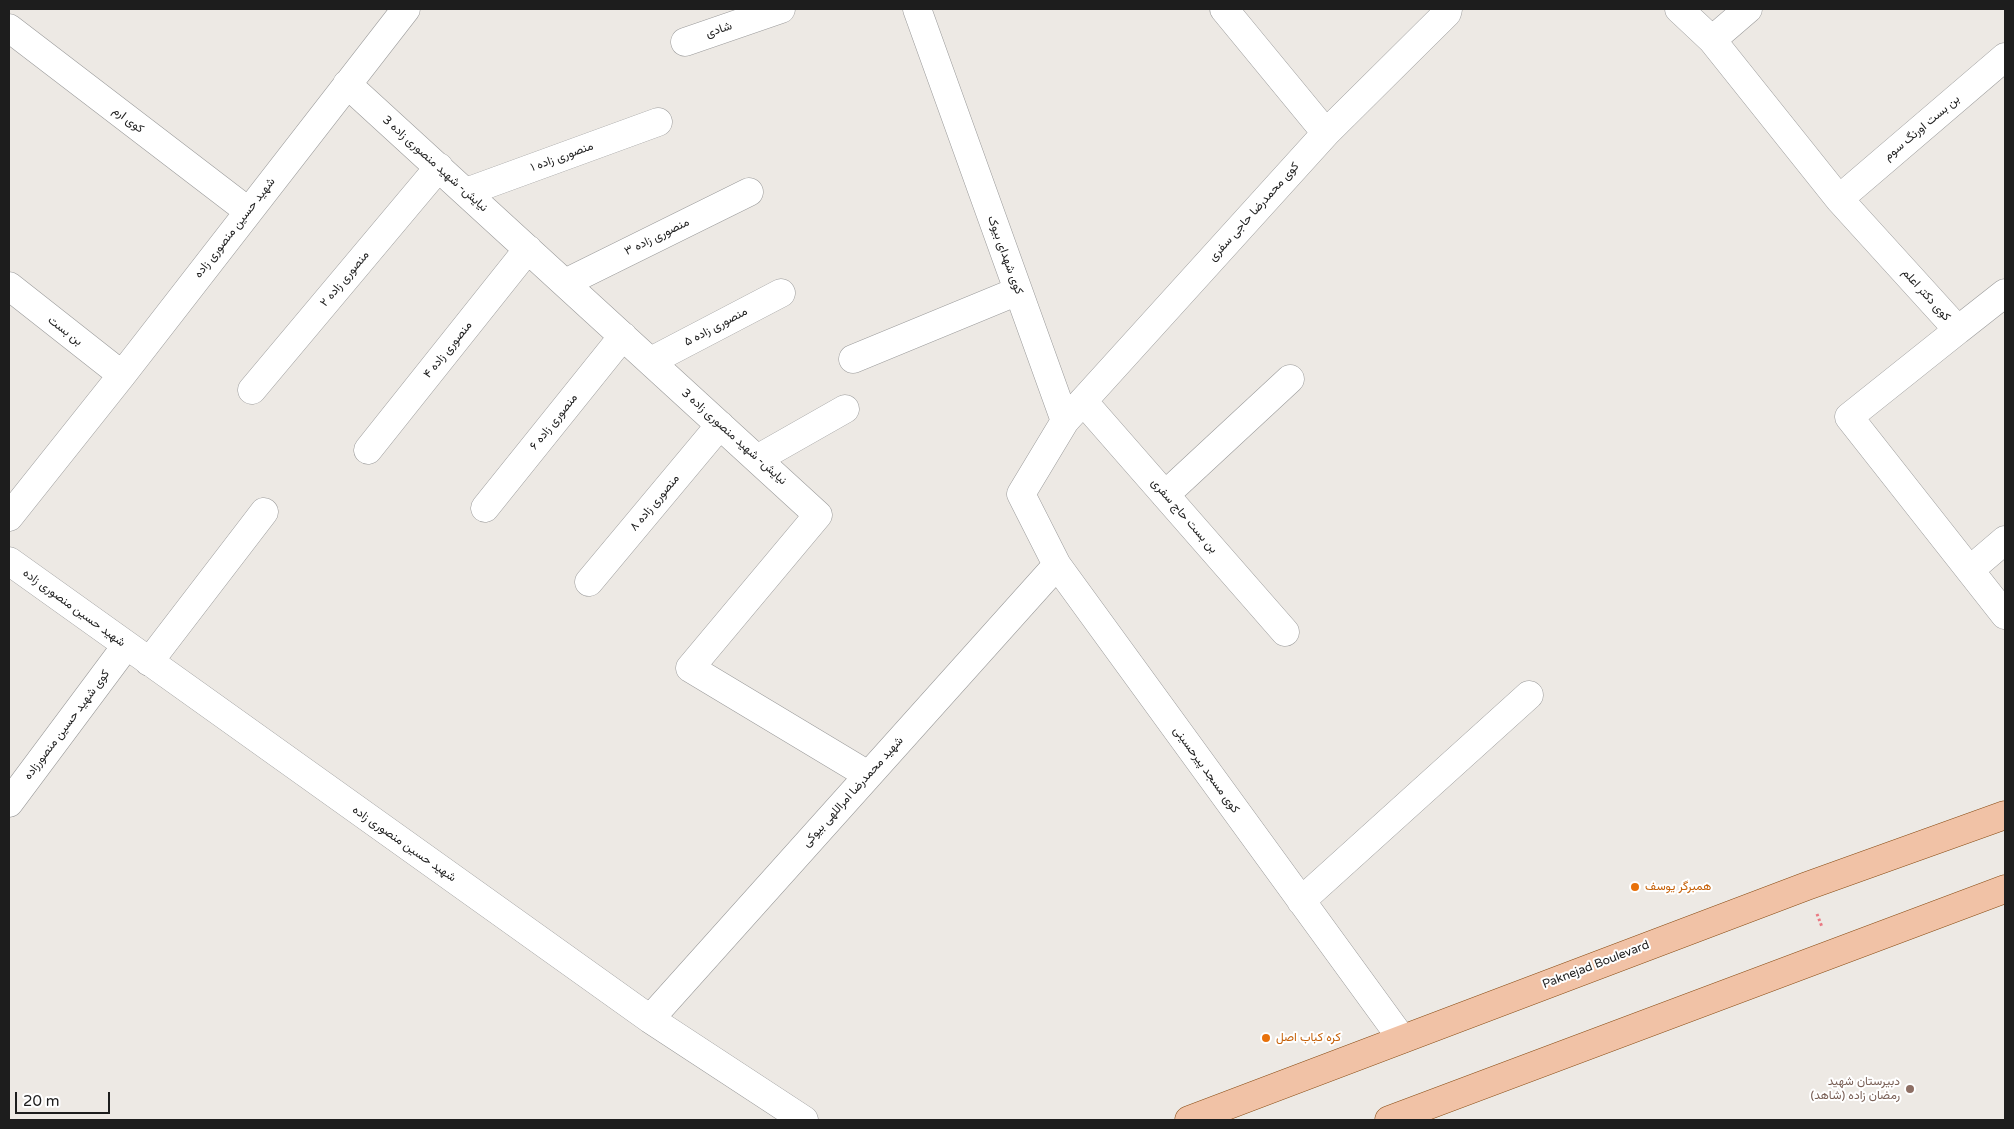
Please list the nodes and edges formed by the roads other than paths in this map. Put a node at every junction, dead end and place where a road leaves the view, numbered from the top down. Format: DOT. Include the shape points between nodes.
graph roads {
  1 [pos="781,9"];
  2 [pos="917,9"];
  3 [pos="1224,9"];
  4 [pos="1448,9"];
  5 [pos="1679,9"];
  6 [pos="1748,9"];
  7 [pos="400,11"];
  8 [pos="9,28"];
  9 [pos="1712,40"];
  10 [pos="685,42"];
  11 [pos="2005,57"];
  12 [pos="347,84"];
  13 [pos="658,122"];
  14 [pos="1326,132"];
  15 [pos="438,167"];
  16 [pos="466,192"];
  17 [pos="749,192"];
  18 [pos="1840,199"];
  19 [pos="248,211"];
  20 [pos="528,250"];
  21 [pos="565,283"];
  22 [pos="9,286"];
  23 [pos="1018,291"];
  24 [pos="781,293"];
  25 [pos="2005,293"];
  26 [pos="1958,330"];
  27 [pos="623,336"];
  28 [pos="853,358"];
  29 [pos="651,361"];
  30 [pos="122,375"];
  31 [pos="1290,379"];
  32 [pos="252,390"];
  33 [pos="1083,401"];
  34 [pos="845,409"];
  35 [pos="1065,421"];
  36 [pos="720,425"];
  37 [pos="368,450"];
  38 [pos="757,458"];
  39 [pos="1165,495"];
  40 [pos="485,508"];
  41 [pos="264,512"];
  42 [pos="9,517"];
  43 [pos="2005,540"];
  44 [pos="9,561"];
  45 [pos="1057,565"];
  46 [pos="1971,569"];
  47 [pos="589,582"];
  48 [pos="2005,615"];
  49 [pos="1285,632"];
  50 [pos="126,646"];
  51 [pos="149,662"];
  52 [pos="1529,695"];
  53 [pos="868,776"];
  54 [pos="9,803"];
  55 [pos="2005,814"];
  56 [pos="2005,889"];
  57 [pos="1301,901"];
  58 [pos="650,1019"];
  59 [pos="1402,1039"];
  60 [pos="804,1120"];
  61 [pos="1189,1120"];
  62 [pos="1389,1120"];
  1 -- 10 [label="street, شادی"];
  2 -- 23 [label="street, کوی شهدای بیوک"];
  3 -- 14 [label="street"];
  4 -- 14 [label="street, کوی محمدرضا حاجی سفری"];
  5 -- 9 [label="street, کوی دکتر اعلم"];
  6 -- 9 [label="street"];
  7 -- 12 [label="street, شهید حسین منصوری زاده"];
  8 -- 19 [label="street, کوی ارم"];
  9 -- 18 [label="street, کوی دکتر اعلم"];
  11 -- 18 [label="street, بن بست اورنگ سوم"];
  12 -- 15 [label="street, نیایش- شهید منصوری زاده 3"];
  12 -- 19 [label="street, شهید حسین منصوری زاده"];
  13 -- 16 [label="street, منصوری زاده ۱"];
  14 -- 33 [label="street, کوی محمدرضا حاجی سفری"];
  15 -- 16 [label="street, نیایش- شهید منصوری زاده 3"];
  15 -- 32 [label="street, منصوری زاده ۲"];
  16 -- 20 [label="street, نیایش- شهید منصوری زاده 3"];
  17 -- 21 [label="street, منصوری زاده ۳"];
  18 -- 26 [label="street, کوی دکتر اعلم"];
  19 -- 30 [label="street, شهید حسین منصوری زاده"];
  20 -- 21 [label="street, نیایش- شهید منصوری زاده 3"];
  20 -- 37 [label="street, منصوری زاده ۴"];
  21 -- 27 [label="street, نیایش- شهید منصوری زاده 3"];
  22 -- 30 [label="street, بن بست"];
  23 -- 28 [label="street"];
  23 -- 35 [label="street, کوی شهدای بیوک"];
  24 -- 29 [label="street, منصوری زاده ۵"];
  25 -- 26 [label="street"];
  26 -- 46 [label="street, کوی دکتر اعلم" via="1849,417"];
  27 -- 29 [label="street, نیایش- شهید منصوری زاده 3"];
  27 -- 40 [label="street, منصوری زاده ۶"];
  29 -- 36 [label="street, نیایش- شهید منصوری زاده 3"];
  30 -- 42 [label="street, شهید حسین منصوری زاده"];
  31 -- 39 [label="street"];
  33 -- 35 [label="street, کوی محمدرضا حاجی سفری"];
  33 -- 39 [label="street, بن بست حاج سفری"];
  34 -- 38 [label="street"];
  35 -- 45 [label="street, کوی مسجد پیرحسینی" via="1021,494"];
  36 -- 38 [label="street, نیایش- شهید منصوری زاده 3"];
  36 -- 47 [label="street, منصوری زاده ۸"];
  38 -- 53 [label="street, نیایش- شهید منصوری زاده 3" via="818,515 690,668"];
  39 -- 49 [label="street, بن بست حاج سفری"];
  41 -- 51 [label="street"];
  43 -- 46 [label="street"];
  44 -- 50 [label="street, شهید حسین منصوری زاده"];
  45 -- 53 [label="street, شهید محمدرضا امراللهی بیوکی"];
  45 -- 57 [label="street, کوی مسجد پیرحسینی"];
  46 -- 48 [label="street, کوی دکتر اعلم"];
  50 -- 51 [label="street, شهید حسین منصوری زاده"];
  50 -- 54 [label="street, کوی شهید حسین منصورزاده"];
  51 -- 58 [label="street, شهید حسین منصوری زاده"];
  52 -- 57 [label="street"];
  53 -- 58 [label="street, شهید محمدرضا امراللهی بیوکی"];
  55 -- 59 [label="main road, Paknejad Boulevard"];
  56 -- 62 [label="main road"];
  57 -- 59 [label="street, کوی مسجد پیرحسینی"];
  58 -- 60 [label="street, شهید حسین منصوری زاده"];
  59 -- 61 [label="main road, Paknejad Boulevard"];
}
